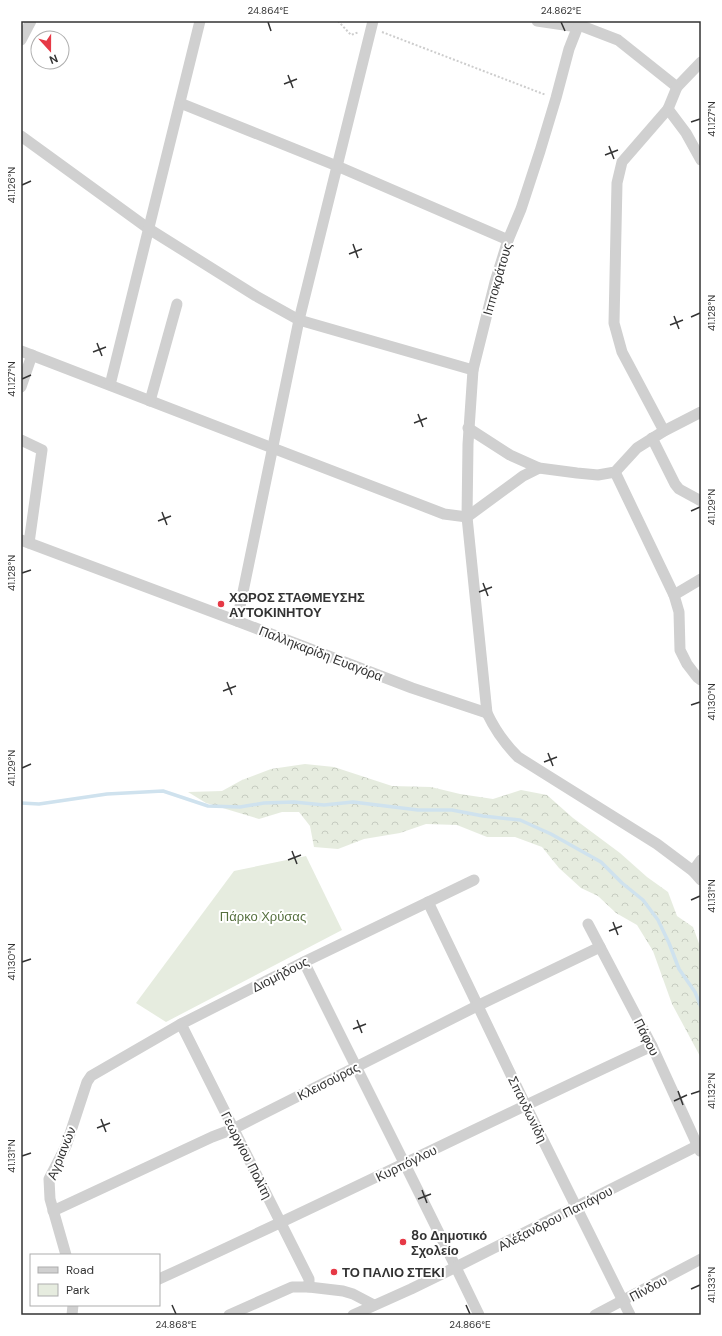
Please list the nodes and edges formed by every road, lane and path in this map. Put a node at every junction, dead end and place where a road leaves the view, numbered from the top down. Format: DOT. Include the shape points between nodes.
graph roads {
  1 [pos="31,21"];
  2 [pos="200,21"];
  3 [pos="338,21"];
  4 [pos="537,21"];
  5 [pos="575,23"];
  6 [pos="372,25"];
  7 [pos="21,40"];
  8 [pos="701,62"];
  9 [pos="677,87"];
  10 [pos="556,98"];
  11 [pos="180,103"];
  12 [pos="668,108"];
  13 [pos="21,136"];
  14 [pos="701,160"];
  15 [pos="337,166"];
  16 [pos="149,230"];
  17 [pos="508,240"];
  18 [pos="177,304"];
  19 [pos="299,320"];
  20 [pos="21,351"];
  21 [pos="32,355"];
  22 [pos="473,370"];
  23 [pos="110,385"];
  24 [pos="21,388"];
  25 [pos="150,401"];
  26 [pos="701,412"];
  27 [pos="468,428"];
  28 [pos="664,431"];
  29 [pos="652,438"];
  30 [pos="21,440"];
  31 [pos="273,448"];
  32 [pos="539,468"];
  33 [pos="616,472"];
  34 [pos="701,501"];
  35 [pos="467,517"];
  36 [pos="25,541"];
  37 [pos="701,580"];
  38 [pos="674,595"];
  39 [pos="237,621"];
  40 [pos="701,680"];
  41 [pos="488,714"];
  42 [pos="701,860"];
  43 [pos="693,871"];
  44 [pos="474,880"];
  45 [pos="701,880"];
  46 [pos="428,902"];
  47 [pos="588,924"];
  48 [pos="600,947"];
  49 [pos="304,962"];
  50 [pos="479,1005"];
  51 [pos="181,1024"];
  52 [pos="652,1046"];
  53 [pos="355,1067"];
  54 [pos="91,1076"];
  55 [pos="525,1104"];
  56 [pos="233,1129"];
  57 [pos="700,1147"];
  58 [pos="405,1163"];
  59 [pos="577,1207"];
  60 [pos="53,1211"];
  61 [pos="281,1223"];
  62 [pos="66,1254"];
  63 [pos="701,1259"];
  64 [pos="456,1267"];
  65 [pos="160,1279"];
  66 [pos="309,1287"];
  67 [pos="623,1301"];
  68 [pos="374,1305"];
  69 [pos="229,1315"];
  70 [pos="353,1315"];
  71 [pos="479,1315"];
  72 [pos="595,1315"];
  73 [pos="630,1315"];
  1 -- 7 [label="street"];
  2 -- 11 [label="street"];
  3 -- 6 [label="path" via="351,35"];
  4 -- 5 [label="street"];
  5 -- 9 [label="street" via="618,40"];
  5 -- 10 [label="street, Ιπποκράτους"];
  6 -- 10 [label="path"];
  6 -- 15 [label="street"];
  8 -- 9 [label="street"];
  9 -- 12 [label="street"];
  10 -- 17 [label="street, Ιπποκράτους" via="521,209"];
  11 -- 15 [label="street"];
  11 -- 16 [label="street"];
  12 -- 14 [label="street"];
  12 -- 28 [label="street" via="622,162 620,169 617,183 614,323 622,352"];
  13 -- 16 [label="street"];
  15 -- 17 [label="street"];
  15 -- 19 [label="street"];
  16 -- 19 [label="street"];
  16 -- 23 [label="street"];
  17 -- 22 [label="street, Ιπποκράτους"];
  18 -- 25 [label="street"];
  19 -- 22 [label="street"];
  19 -- 31 [label="street"];
  20 -- 21 [label="street"];
  21 -- 23 [label="street"];
  21 -- 24 [label="street"];
  22 -- 27 [label="street, Ιπποκράτους"];
  23 -- 25 [label="street"];
  25 -- 31 [label="street"];
  26 -- 28 [label="street"];
  27 -- 32 [label="street" via="505,452"];
  27 -- 35 [label="street, Ιπποκράτους"];
  28 -- 29 [label="street"];
  29 -- 33 [label="street" via="637,448"];
  29 -- 34 [label="street" via="675,484"];
  30 -- 36 [label="street" via="42,450"];
  31 -- 35 [label="street" via="444,514"];
  31 -- 39 [label="street"];
  32 -- 33 [label="street" via="598,475"];
  32 -- 35 [label="street" via="523,476"];
  33 -- 38 [label="street"];
  35 -- 41 [label="street, Ιπποκράτους"];
  36 -- 39 [label="street, Παλληκαρίδη Ευαγόρα"];
  37 -- 38 [label="street"];
  38 -- 40 [label="street" via="679,612 680,650 687,664"];
  39 -- 41 [label="street, Παλληκαρίδη Ευαγόρα" via="412,688"];
  41 -- 43 [label="street" via="502,740 518,757 657,844"];
  42 -- 43 [label="street"];
  43 -- 45 [label="street"];
  44 -- 46 [label="street, Διομήδους"];
  46 -- 49 [label="street, Διομήδους"];
  46 -- 50 [label="street, Σπανδωνίδη"];
  47 -- 48 [label="street, Πάφου"];
  48 -- 50 [label="street, Κλεισούρας"];
  48 -- 52 [label="street, Πάφου"];
  49 -- 51 [label="street, Διομήδους"];
  49 -- 53 [label="street"];
  50 -- 53 [label="street, Κλεισούρας"];
  50 -- 55 [label="street, Σπανδωνίδη"];
  51 -- 54 [label="street, Διομήδους"];
  51 -- 56 [label="street, Γεωργίου Πολίτη"];
  52 -- 55 [label="street, Κυρπόγλου"];
  52 -- 57 [label="street, Πάφου"];
  53 -- 56 [label="street, Κλεισούρας"];
  53 -- 58 [label="street"];
  54 -- 60 [label="street, Αγριανών" via="66,1146 49,1179"];
  55 -- 58 [label="street, Κυρπόγλου"];
  55 -- 59 [label="street, Σπανδωνίδη"];
  56 -- 60 [label="street, Κλεισούρας"];
  56 -- 61 [label="street, Γεωργίου Πολίτη"];
  57 -- 59 [label="street, Αλέξανδρου Παπάγου"];
  58 -- 61 [label="street, Κυρπόγλου"];
  58 -- 64 [label="street"];
  59 -- 64 [label="street, Αλέξανδρου Παπάγου"];
  59 -- 67 [label="street, Σπανδωνίδη"];
  60 -- 62 [label="street, Αγριανών"];
  61 -- 65 [label="street, Κυρπόγλου"];
  61 -- 66 [label="street, Γεωργίου Πολίτη" via="309,1279"];
  63 -- 67 [label="street, Πίνδου"];
  64 -- 68 [label="street, Αλέξανδρου Παπάγου"];
  64 -- 71 [label="street"];
  66 -- 68 [label="street" via="353,1294"];
  66 -- 69 [label="street" via="292,1287"];
  67 -- 72 [label="street, Πίνδου"];
  67 -- 73 [label="street, Σπανδωνίδη"];
  68 -- 70 [label="street, Αλέξανδρου Παπάγου"];
}
